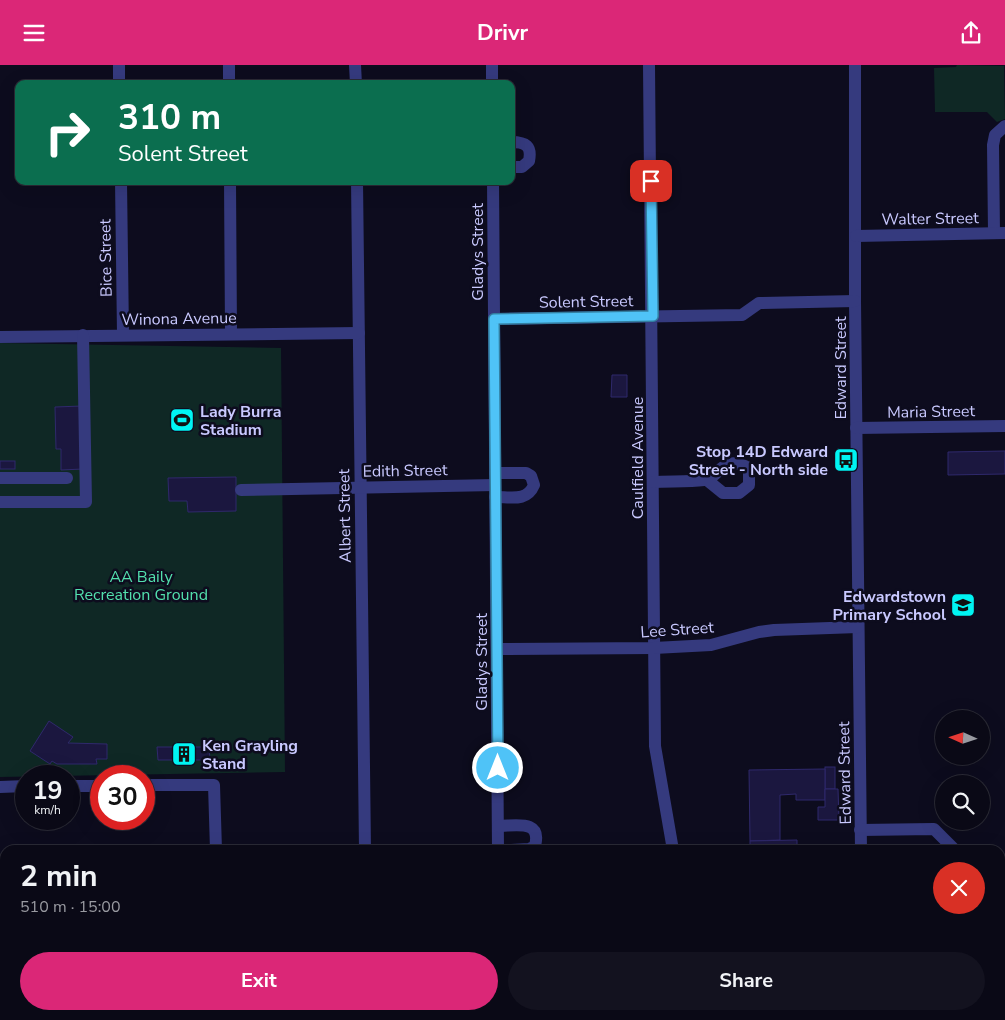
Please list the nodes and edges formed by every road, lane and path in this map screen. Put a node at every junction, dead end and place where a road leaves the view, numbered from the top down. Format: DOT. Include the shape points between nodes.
graph roads {
  1 [pos="119,65"];
  2 [pos="229,65"];
  3 [pos="355,65"];
  4 [pos="492,65"];
  5 [pos="649,65"];
  6 [pos="855,65"];
  7 [pos="119,80"];
  8 [pos="229,80"];
  9 [pos="356,80"];
  10 [pos="492,80"];
  11 [pos="1005,126"];
  12 [pos="515,142"];
  13 [pos="515,167"];
  14 [pos="121,185"];
  15 [pos="230,185"];
  16 [pos="357,185"];
  17 [pos="493,185"];
  18 [pos="999,233"];
  19 [pos="856,236"];
  20 [pos="855,301"];
  21 [pos="653,316"];
  22 [pos="494,319"];
  23 [pos="359,333"];
  24 [pos="231,334"];
  25 [pos="83,335"];
  26 [pos="123,335"];
  27 [pos="0,337"];
  28 [pos="1005,426"];
  29 [pos="856,427"];
  30 [pos="0,478"];
  31 [pos="67,478"];
  32 [pos="708,480"];
  33 [pos="653,482"];
  34 [pos="495,485"];
  35 [pos="360,487"];
  36 [pos="240,490"];
  37 [pos="0,502"];
  38 [pos="858,627"];
  39 [pos="654,648"];
  40 [pos="497,649"];
  41 [pos="155,785"];
  42 [pos="0,787"];
  43 [pos="15,787"];
  44 [pos="498,826"];
  45 [pos="860,830"];
  46 [pos="216,845"];
  47 [pos="365,845"];
  48 [pos="498,845"];
  49 [pos="535,845"];
  50 [pos="672,845"];
  51 [pos="861,845"];
  52 [pos="950,845"];
  1 -- 7 [label="street"];
  2 -- 8 [label="street"];
  3 -- 9 [label="street"];
  4 -- 10 [label="street"];
  5 -- 21 [label="street, Caulfield Avenue"];
  6 -- 19 [label="street, Edward Street"];
  11 -- 18 [label="street" via="995,135 993,145"];
  12 -- 13 [label="street" via="526,145 530,153 529,161 522,167"];
  14 -- 26 [label="street, Bice Street"];
  15 -- 24 [label="street"];
  16 -- 23 [label="street, Albert Street"];
  17 -- 22 [label="street, Gladys Street"];
  18 -- 19 [label="street, Walter Street"];
  19 -- 20 [label="street, Edward Street"];
  20 -- 21 [label="street, Solent Street" via="759,303 742,315"];
  20 -- 29 [label="street, Edward Street"];
  21 -- 22 [label="street, Solent Street"];
  21 -- 33 [label="street, Caulfield Avenue"];
  22 -- 34 [label="street, Gladys Street"];
  23 -- 24 [label="street, Winona Avenue"];
  23 -- 35 [label="street, Albert Street"];
  24 -- 26 [label="street, Winona Avenue"];
  25 -- 26 [label="street, Winona Avenue"];
  25 -- 27 [label="street, Winona Avenue"];
  25 -- 37 [label="street" via="86,502"];
  28 -- 29 [label="street, Maria Street"];
  29 -- 38 [label="street, Edward Street"];
  30 -- 31 [label="street"];
  32 -- 33 [label="street"];
  33 -- 39 [label="street, Caulfield Avenue"];
  34 -- 35 [label="street, Edith Street"];
  34 -- 40 [label="street, Gladys Street"];
  35 -- 36 [label="street, Edith Street"];
  35 -- 47 [label="street, Albert Street"];
  38 -- 39 [label="street, Lee Street" via="774,630 710,645"];
  38 -- 45 [label="street, Edward Street"];
  39 -- 40 [label="street, Lee Street"];
  39 -- 50 [label="street, Caulfield Avenue" via="656,746"];
  40 -- 44 [label="street, Gladys Street"];
  41 -- 46 [label="street" via="214,785"];
  42 -- 43 [label="street"];
  44 -- 48 [label="street, Gladys Street"];
  44 -- 49 [label="street" via="530,826 537,837"];
  45 -- 51 [label="street, Edward Street"];
  45 -- 52 [label="street" via="934,829"];
}
